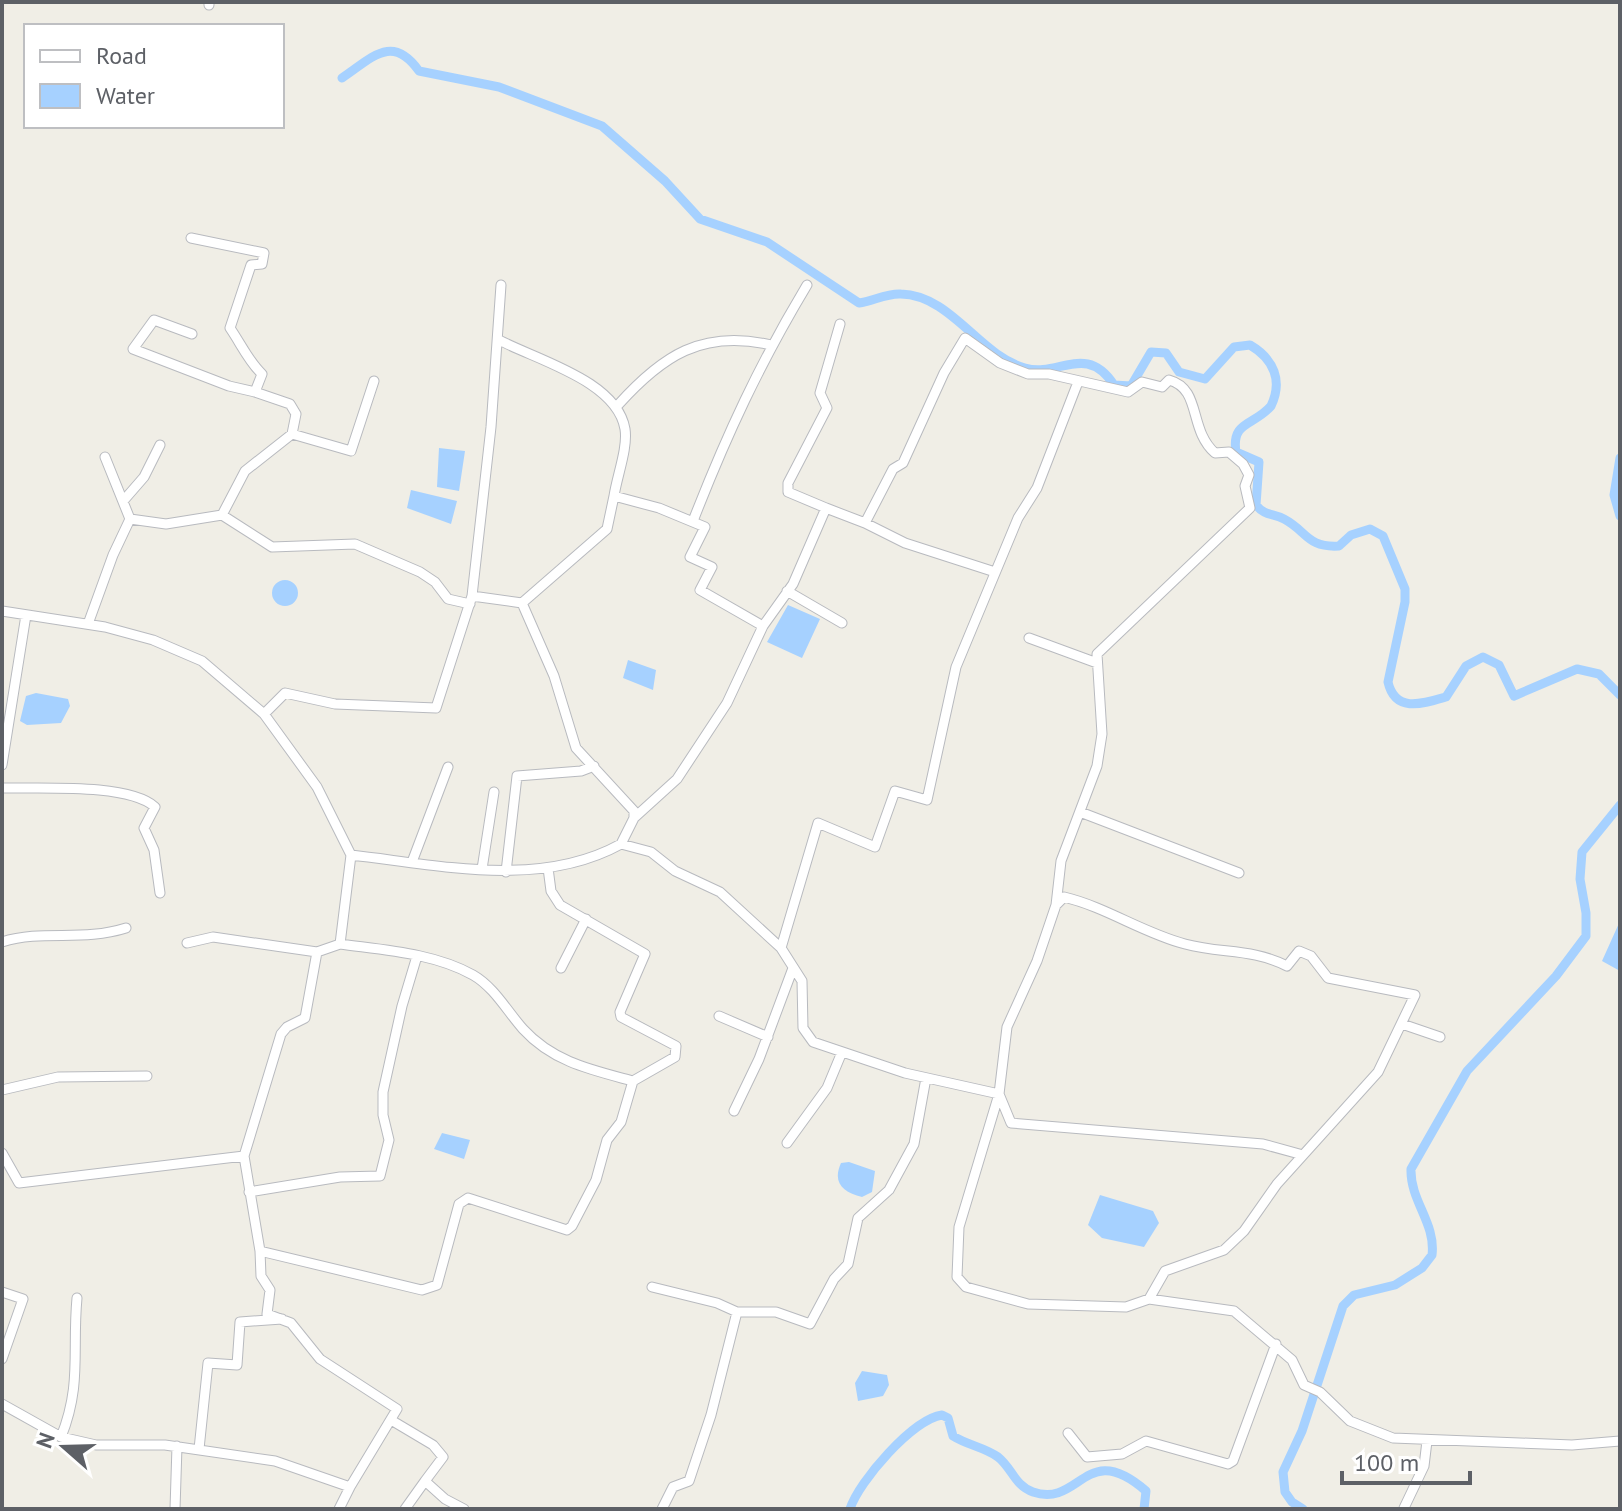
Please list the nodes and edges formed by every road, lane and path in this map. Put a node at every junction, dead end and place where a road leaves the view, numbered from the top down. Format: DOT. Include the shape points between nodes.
graph roads {
  1 [pos="191,238"];
  2 [pos="501,285"];
  3 [pos="807,285"];
  4 [pos="840,324"];
  5 [pos="192,334"];
  6 [pos="499,340"];
  7 [pos="771,345"];
  8 [pos="374,381"];
  9 [pos="1078,382"];
  10 [pos="255,392"];
  11 [pos="618,405"];
  12 [pos="292,434"];
  13 [pos="160,445"];
  14 [pos="105,457"];
  15 [pos="614,496"];
  16 [pos="124,500"];
  17 [pos="826,508"];
  18 [pos="222,515"];
  19 [pos="130,519"];
  20 [pos="693,521"];
  21 [pos="865,523"];
  22 [pos="995,572"];
  23 [pos="787,591"];
  24 [pos="471,600"];
  25 [pos="522,603"];
  26 [pos="2,611"];
  27 [pos="26,615"];
  28 [pos="842,623"];
  29 [pos="88,624"];
  30 [pos="763,626"];
  31 [pos="1029,638"];
  32 [pos="1097,663"];
  33 [pos="264,714"];
  34 [pos="2,765"];
  35 [pos="594,766"];
  36 [pos="448,767"];
  37 [pos="2,788"];
  38 [pos="494,792"];
  39 [pos="1080,812"];
  40 [pos="634,818"];
  41 [pos="621,844"];
  42 [pos="351,855"];
  43 [pos="412,862"];
  44 [pos="548,868"];
  45 [pos="482,869"];
  46 [pos="506,872"];
  47 [pos="1239,873"];
  48 [pos="160,893"];
  49 [pos="1056,905"];
  50 [pos="586,919"];
  51 [pos="126,928"];
  52 [pos="2,942"];
  53 [pos="187,943"];
  54 [pos="340,944"];
  55 [pos="781,948"];
  56 [pos="317,952"];
  57 [pos="417,956"];
  58 [pos="561,968"];
  59 [pos="793,968"];
  60 [pos="719,1016"];
  61 [pos="1402,1024"];
  62 [pos="768,1037"];
  63 [pos="1440,1037"];
  64 [pos="842,1052"];
  65 [pos="147,1076"];
  66 [pos="926,1078"];
  67 [pos="633,1081"];
  68 [pos="2,1090"];
  69 [pos="999,1094"];
  70 [pos="734,1111"];
  71 [pos="787,1143"];
  72 [pos="2,1153"];
  73 [pos="1303,1155"];
  74 [pos="244,1156"];
  75 [pos="249,1192"];
  76 [pos="260,1251"];
  77 [pos="652,1287"];
  78 [pos="2,1292"];
  79 [pos="77,1298"];
  80 [pos="1149,1299"];
  81 [pos="737,1312"];
  82 [pos="282,1319"];
  83 [pos="1276,1344"];
  84 [pos="2,1359"];
  85 [pos="2,1404"];
  86 [pos="391,1420"];
  87 [pos="1068,1433"];
  88 [pos="61,1437"];
  89 [pos="1427,1441"];
  90 [pos="1620,1441"];
  91 [pos="177,1446"];
  92 [pos="199,1449"];
  93 [pos="425,1481"];
  94 [pos="350,1487"];
  95 [pos="1404,1508"];
  96 [pos="175,1509"];
  97 [pos="339,1509"];
  98 [pos="405,1509"];
  99 [pos="464,1509"];
  100 [pos="662,1509"];
  1 -- 10 [label="street" via="264,253 262,264 251,265 230,328 262,374"];
  2 -- 6 [label="street"];
  3 -- 7 [label="street"];
  4 -- 17 [label="street" via="820,393 827,408 788,483 788,492"];
  5 -- 10 [label="street" via="154,320 133,349"];
  6 -- 11 [label="street" via="577,376"];
  6 -- 24 [label="street"];
  7 -- 11 [label="street" via="745,339 694,345 666,359"];
  7 -- 20 [label="street" via="730,424"];
  8 -- 12 [label="street" via="351,451"];
  9 -- 21 [label="street" via="1017,370 965,338 903,463 893,469"];
  9 -- 22 [label="street" via="1037,488"];
  9 -- 32 [label="street" via="1128,392 1142,382 1162,387 1169,380 1175,382 1194,406 1196,427 1206,445 1215,453 1229,452 1249,475 1245,486 1250,508 1097,654"];
  10 -- 12 [label="street" via="290,404 296,414"];
  11 -- 15 [label="street" via="626,431"];
  12 -- 18 [label="street" via="245,471"];
  13 -- 16 [label="street" via="144,477"];
  14 -- 16 [label="street"];
  15 -- 20 [label="street"];
  15 -- 25 [label="street" via="607,529"];
  16 -- 19 [label="street"];
  17 -- 21 [label="street"];
  17 -- 23 [label="street"];
  18 -- 19 [label="street" via="166,524"];
  18 -- 24 [label="street" via="272,547 355,544 420,572 448,599"];
  19 -- 29 [label="street"];
  20 -- 30 [label="street" via="705,527 690,557 712,567 700,590"];
  21 -- 22 [label="street" via="905,543"];
  22 -- 55 [label="street" via="956,667 927,800 895,791 875,847 818,823"];
  23 -- 28 [label="street"];
  23 -- 30 [label="street"];
  24 -- 25 [label="street"];
  24 -- 33 [label="street" via="436,708 335,704 285,693"];
  25 -- 35 [label="street" via="554,676 576,748"];
  26 -- 27 [label="street"];
  27 -- 29 [label="street"];
  27 -- 34 [label="street"];
  29 -- 33 [label="street" via="153,640 202,661"];
  30 -- 40 [label="street" via="727,703 677,779"];
  31 -- 32 [label="street"];
  32 -- 39 [label="street" via="1102,734"];
  33 -- 42 [label="street" via="317,787"];
  35 -- 40 [label="street" via="630,804"];
  35 -- 46 [label="street" via="517,776"];
  36 -- 43 [label="street"];
  37 -- 48 [label="street" via="143,796 155,807 144,828 154,850"];
  38 -- 45 [label="street"];
  39 -- 47 [label="street"];
  39 -- 49 [label="street" via="1061,861"];
  40 -- 41 [label="street"];
  41 -- 44 [label="street" via="602,855"];
  41 -- 55 [label="street" via="651,852 675,871 720,892"];
  42 -- 43 [label="street"];
  42 -- 54 [label="street"];
  43 -- 45 [label="street"];
  44 -- 46 [label="street"];
  44 -- 50 [label="street" via="554,900"];
  45 -- 46 [label="street"];
  49 -- 61 [label="street" via="1064,897 1189,946 1263,954 1287,966 1299,951 1311,956 1328,978 1415,995"];
  49 -- 69 [label="street" via="1007,1027"];
  50 -- 58 [label="street"];
  50 -- 67 [label="street" via="645,954 621,1017 676,1046 675,1057"];
  51 -- 52 [label="street" via="91,937 23,936"];
  53 -- 56 [label="street" via="213,937"];
  54 -- 56 [label="street"];
  54 -- 57 [label="street"];
  55 -- 59 [label="street"];
  56 -- 74 [label="street" via="305,1018 281,1034"];
  57 -- 67 [label="street" via="473,975 523,1029 564,1062"];
  57 -- 75 [label="street" via="383,1092 389,1140 380,1176"];
  59 -- 62 [label="street"];
  59 -- 64 [label="street" via="802,981 803,1028 813,1042"];
  60 -- 62 [label="street"];
  61 -- 63 [label="street"];
  61 -- 73 [label="street" via="1378,1072"];
  62 -- 70 [label="street"];
  64 -- 66 [label="street"];
  64 -- 71 [label="street" via="827,1088"];
  65 -- 68 [label="street" via="58,1077"];
  66 -- 69 [label="street"];
  66 -- 81 [label="street" via="914,1144 889,1190 858,1218 848,1264 810,1324 776,1312"];
  67 -- 76 [label="street" via="596,1180 567,1230 468,1198 459,1204 437,1285 422,1290"];
  69 -- 73 [label="street" via="1011,1123 1263,1144"];
  69 -- 80 [label="street" via="959,1227 957,1277 966,1287 1028,1304 1126,1307"];
  72 -- 74 [label="street" via="19,1183"];
  73 -- 80 [label="street" via="1234,1241 1203,1260 1165,1271"];
  74 -- 75 [label="street"];
  75 -- 76 [label="street"];
  76 -- 82 [label="street" via="261,1276 270,1290 267,1314"];
  77 -- 81 [label="street"];
  78 -- 84 [label="street" via="23,1299"];
  79 -- 88 [label="street" via="78,1367 72,1409"];
  80 -- 83 [label="street" via="1234,1311"];
  81 -- 100 [label="street" via="689,1481 673,1487"];
  82 -- 86 [label="street" via="320,1359 397,1409"];
  82 -- 92 [label="street" via="240,1322 237,1365 208,1363"];
  83 -- 87 [label="street" via="1228,1464 1146,1441 1122,1454 1087,1457"];
  83 -- 89 [label="street" via="1292,1360 1304,1385 1320,1392 1350,1421 1370,1431"];
  85 -- 88 [label="street"];
  86 -- 93 [label="street" via="443,1457"];
  86 -- 94 [label="street"];
  88 -- 91 [label="street" via="96,1445"];
  89 -- 90 [label="street"];
  89 -- 95 [label="street" via="1424,1466"];
  91 -- 92 [label="street"];
  91 -- 96 [label="street"];
  92 -- 94 [label="street" via="275,1461"];
  93 -- 98 [label="street"];
  93 -- 99 [label="street"];
  94 -- 97 [label="street"];
}
